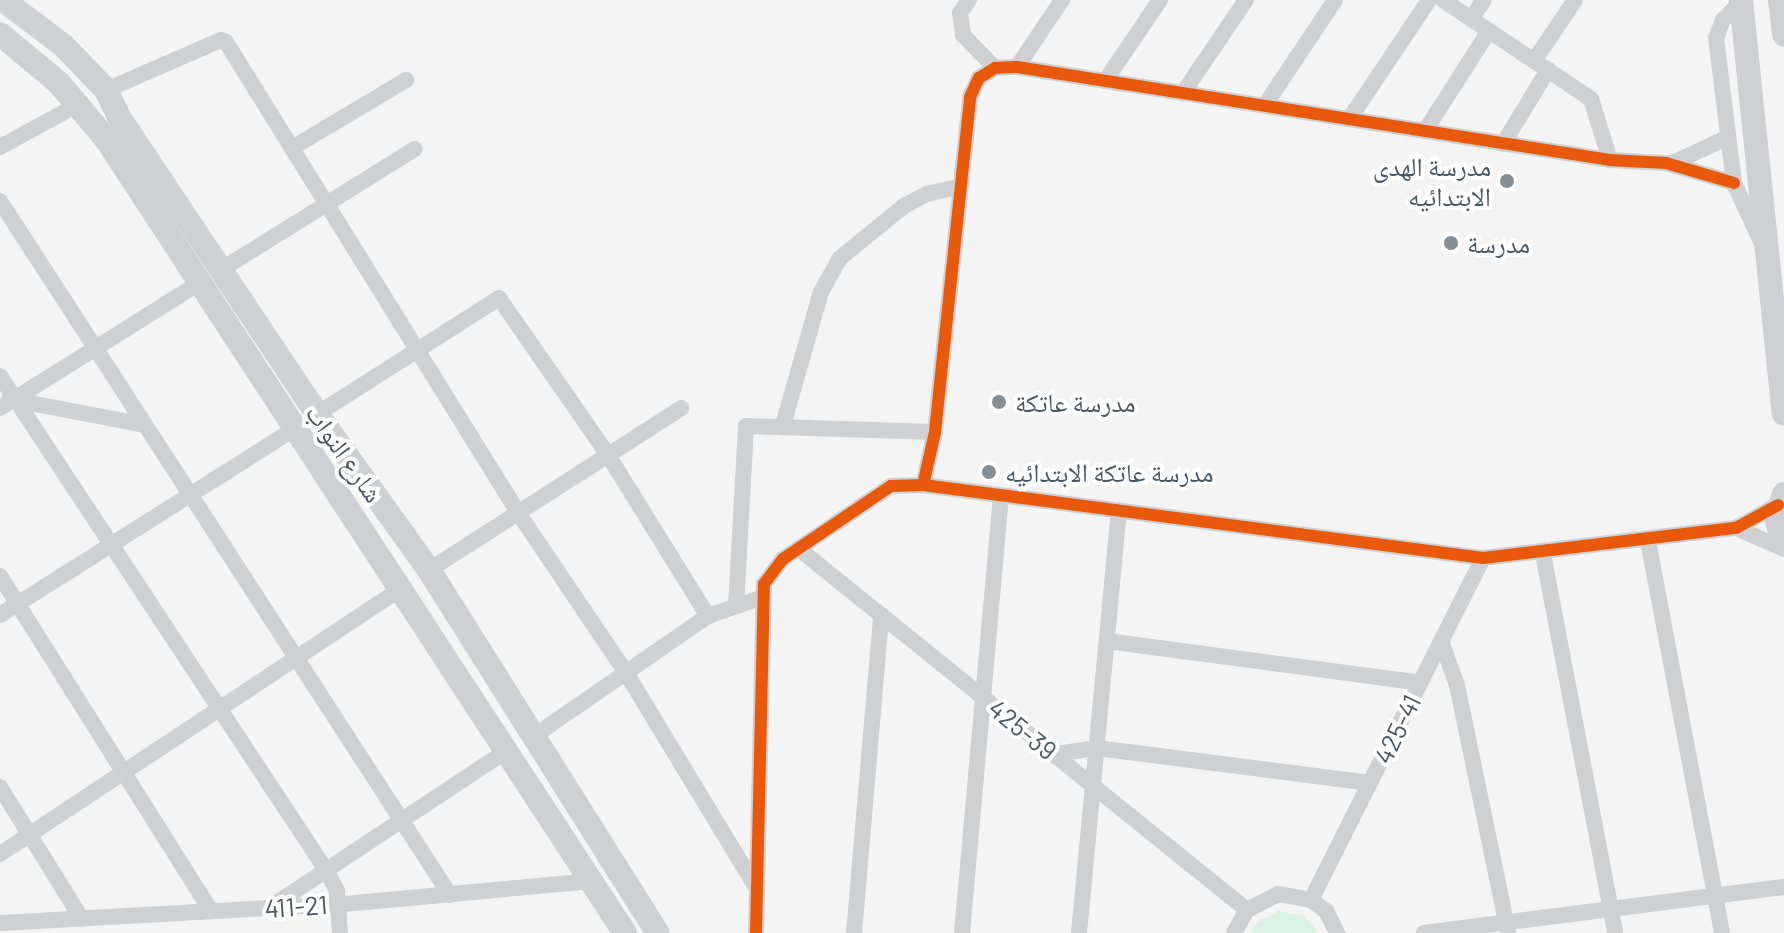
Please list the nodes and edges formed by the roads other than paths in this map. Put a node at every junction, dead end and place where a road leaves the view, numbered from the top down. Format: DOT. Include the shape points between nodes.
graph roads {
  1 [pos="3,0"];
  2 [pos="969,0"];
  3 [pos="1062,0"];
  4 [pos="1160,0"];
  5 [pos="1246,0"];
  6 [pos="1335,0"];
  7 [pos="1429,0"];
  8 [pos="1443,0"];
  9 [pos="1484,0"];
  10 [pos="1575,0"];
  11 [pos="1780,0"];
  12 [pos="1741,1"];
  13 [pos="1471,19"];
  14 [pos="1489,31"];
  15 [pos="0,34"];
  16 [pos="1784,35"];
  17 [pos="64,46"];
  18 [pos="1541,66"];
  19 [pos="1017,67"];
  20 [pos="995,68"];
  21 [pos="43,69"];
  22 [pos="406,80"];
  23 [pos="1105,81"];
  24 [pos="106,90"];
  25 [pos="1183,93"];
  26 [pos="79,104"];
  27 [pos="1265,105"];
  28 [pos="1350,118"];
  29 [pos="1425,131"];
  30 [pos="1726,138"];
  31 [pos="1503,144"];
  32 [pos="0,147"];
  33 [pos="292,148"];
  34 [pos="415,149"];
  35 [pos="1610,160"];
  36 [pos="1666,163"];
  37 [pos="1734,183"];
  38 [pos="957,187"];
  39 [pos="0,201"];
  40 [pos="329,204"];
  41 [pos="1773,264"];
  42 [pos="222,269"];
  43 [pos="199,283"];
  44 [pos="1779,305"];
  45 [pos="417,347"];
  46 [pos="95,348"];
  47 [pos="0,376"];
  48 [pos="5,401"];
  49 [pos="681,408"];
  50 [pos="317,414"];
  51 [pos="1784,414"];
  52 [pos="145,425"];
  53 [pos="783,425"];
  54 [pos="294,429"];
  55 [pos="935,432"];
  56 [pos="608,455"];
  57 [pos="923,485"];
  58 [pos="191,495"];
  59 [pos="1001,498"];
  60 [pos="1781,500"];
  61 [pos="1119,512"];
  62 [pos="519,514"];
  63 [pos="1736,528"];
  64 [pos="1648,541"];
  65 [pos="114,543"];
  66 [pos="1784,547"];
  67 [pos="799,549"];
  68 [pos="1543,554"];
  69 [pos="1483,558"];
  70 [pos="429,570"];
  71 [pos="0,576"];
  72 [pos="404,587"];
  73 [pos="760,598"];
  74 [pos="18,604"];
  75 [pos="736,606"];
  76 [pos="0,615"];
  77 [pos="881,615"];
  78 [pos="708,616"];
  79 [pos="1107,641"];
  80 [pos="1441,641"];
  81 [pos="296,658"];
  82 [pos="625,671"];
  83 [pos="1420,683"];
  84 [pos="983,697"];
  85 [pos="222,707"];
  86 [pos="534,736"];
  87 [pos="1097,748"];
  88 [pos="508,750"];
  89 [pos="1055,754"];
  90 [pos="123,772"];
  91 [pos="1370,783"];
  92 [pos="0,787"];
  93 [pos="1095,787"];
  94 [pos="401,820"];
  95 [pos="29,834"];
  96 [pos="0,854"];
  97 [pos="326,870"];
  98 [pos="592,881"];
  99 [pos="1784,887"];
  100 [pos="756,888"];
  101 [pos="450,895"];
  102 [pos="1715,896"];
  103 [pos="1311,900"];
  104 [pos="339,903"];
  105 [pos="268,908"];
  106 [pos="1610,909"];
  107 [pos="1247,910"];
  108 [pos="211,911"];
  109 [pos="82,919"];
  110 [pos="0,923"];
  111 [pos="1508,928"];
  112 [pos="340,933"];
  113 [pos="625,933"];
  114 [pos="658,933"];
  115 [pos="756,933"];
  116 [pos="854,933"];
  117 [pos="962,933"];
  118 [pos="1079,933"];
  119 [pos="1234,933"];
  120 [pos="1337,933"];
  121 [pos="1424,933"];
  122 [pos="1615,933"];
  123 [pos="1722,933"];
  1 -- 17 [label="street, شارع النواب"];
  2 -- 20 [label="street" via="960,13 963,35"];
  3 -- 19 [label="street"];
  4 -- 23 [label="street"];
  5 -- 25 [label="street"];
  6 -- 27 [label="street"];
  7 -- 28 [label="street"];
  8 -- 13 [label="street"];
  9 -- 13 [label="street"];
  10 -- 18 [label="street"];
  11 -- 16 [label="street"];
  12 -- 30 [label="street" via="1723,20 1716,38"];
  12 -- 41 [label="street"];
  13 -- 14 [label="street"];
  14 -- 18 [label="street"];
  14 -- 29 [label="street"];
  15 -- 21 [label="street, شارع النواب"];
  17 -- 21 [label="street"];
  17 -- 24 [label="street, شارع النواب"];
  18 -- 31 [label="street"];
  18 -- 35 [label="street" via="1591,99"];
  19 -- 20 [label="street"];
  19 -- 23 [label="street"];
  20 -- 38 [label="street" via="979,78 970,97"];
  21 -- 26 [label="street, شارع النواب"];
  22 -- 33 [label="street"];
  23 -- 25 [label="street"];
  24 -- 33 [label="street" via="221,40"];
  24 -- 42 [label="street, شارع النواب"];
  25 -- 27 [label="street"];
  26 -- 32 [label="street"];
  26 -- 43 [label="street, شارع النواب"];
  27 -- 28 [label="street"];
  28 -- 29 [label="street"];
  29 -- 31 [label="street"];
  30 -- 36 [label="street" via="1698,156"];
  30 -- 37 [label="street"];
  31 -- 35 [label="street"];
  33 -- 40 [label="street"];
  34 -- 40 [label="street"];
  35 -- 36 [label="street"];
  36 -- 37 [label="street"];
  37 -- 41 [label="street"];
  38 -- 53 [label="street" via="904,206 839,259 821,292"];
  38 -- 55 [label="street"];
  39 -- 46 [label="street"];
  40 -- 42 [label="street"];
  40 -- 45 [label="street"];
  41 -- 44 [label="street"];
  42 -- 50 [label="street, شارع النواب"];
  43 -- 46 [label="street"];
  43 -- 54 [label="street, شارع النواب"];
  44 -- 51 [label="street"];
  45 -- 50 [label="street"];
  45 -- 56 [label="street" via="499,298"];
  45 -- 62 [label="street"];
  46 -- 48 [label="street"];
  46 -- 52 [label="street"];
  47 -- 48 [label="street"];
  48 -- 52 [label="street"];
  48 -- 65 [label="street"];
  49 -- 56 [label="street"];
  50 -- 70 [label="street, شارع النواب"];
  52 -- 58 [label="street"];
  53 -- 55 [label="street"];
  53 -- 75 [label="street" via="746,426 742,437"];
  54 -- 58 [label="street"];
  54 -- 72 [label="street, شارع النواب"];
  55 -- 57 [label="street"];
  56 -- 62 [label="street"];
  56 -- 78 [label="street"];
  57 -- 59 [label="street"];
  57 -- 67 [label="street" via="891,486"];
  58 -- 65 [label="street"];
  58 -- 81 [label="street"];
  59 -- 61 [label="street"];
  59 -- 84 [label="street"];
  60 -- 63 [label="street"];
  60 -- 66 [label="street" via="1778,532"];
  61 -- 69 [label="street"];
  61 -- 79 [label="street"];
  62 -- 70 [label="street"];
  62 -- 82 [label="street"];
  63 -- 64 [label="street"];
  63 -- 66 [label="street"];
  64 -- 68 [label="street"];
  64 -- 102 [label="street"];
  65 -- 74 [label="street"];
  65 -- 85 [label="street"];
  67 -- 73 [label="street" via="770,572"];
  67 -- 77 [label="street, 425-39"];
  68 -- 69 [label="street"];
  68 -- 106 [label="street"];
  69 -- 80 [label="street, 425-41"];
  70 -- 86 [label="street, شارع النواب"];
  71 -- 74 [label="street"];
  72 -- 81 [label="street"];
  72 -- 88 [label="street, شارع النواب"];
  73 -- 75 [label="street"];
  73 -- 100 [label="street"];
  74 -- 76 [label="street"];
  74 -- 90 [label="street"];
  75 -- 78 [label="street"];
  77 -- 84 [label="street, 425-39"];
  77 -- 116 [label="street"];
  78 -- 82 [label="street"];
  79 -- 83 [label="street"];
  79 -- 87 [label="street"];
  80 -- 83 [label="street, 425-41"];
  80 -- 111 [label="street" via="1457,685"];
  81 -- 85 [label="street"];
  81 -- 94 [label="street"];
  82 -- 86 [label="street"];
  82 -- 100 [label="street"];
  83 -- 91 [label="street, 425-41"];
  84 -- 89 [label="street, 425-39"];
  84 -- 117 [label="street"];
  85 -- 90 [label="street"];
  85 -- 97 [label="street"];
  86 -- 114 [label="street, شارع النواب"];
  87 -- 89 [label="street"];
  87 -- 91 [label="street"];
  87 -- 93 [label="street"];
  88 -- 94 [label="street"];
  88 -- 98 [label="street, شارع النواب"];
  89 -- 93 [label="street, 425-39"];
  90 -- 95 [label="street"];
  90 -- 108 [label="street"];
  91 -- 103 [label="street, 425-41"];
  92 -- 95 [label="street"];
  93 -- 107 [label="street, 425-39"];
  93 -- 118 [label="street"];
  94 -- 97 [label="street"];
  94 -- 101 [label="street"];
  95 -- 96 [label="street"];
  95 -- 109 [label="street"];
  97 -- 104 [label="street"];
  97 -- 105 [label="street"];
  98 -- 101 [label="street, 411-21"];
  98 -- 113 [label="street, شارع النواب"];
  99 -- 102 [label="street"];
  100 -- 115 [label="street"];
  101 -- 104 [label="street, 411-21"];
  102 -- 106 [label="street"];
  102 -- 123 [label="street"];
  103 -- 107 [label="street" via="1278,894"];
  103 -- 120 [label="street" via="1326,911"];
  104 -- 105 [label="street, 411-21"];
  104 -- 112 [label="street"];
  105 -- 108 [label="street, 411-21"];
  106 -- 111 [label="street"];
  106 -- 122 [label="street"];
  107 -- 119 [label="street"];
  108 -- 109 [label="street, 411-21"];
  109 -- 110 [label="street, 411-21"];
  111 -- 121 [label="street"];
}
